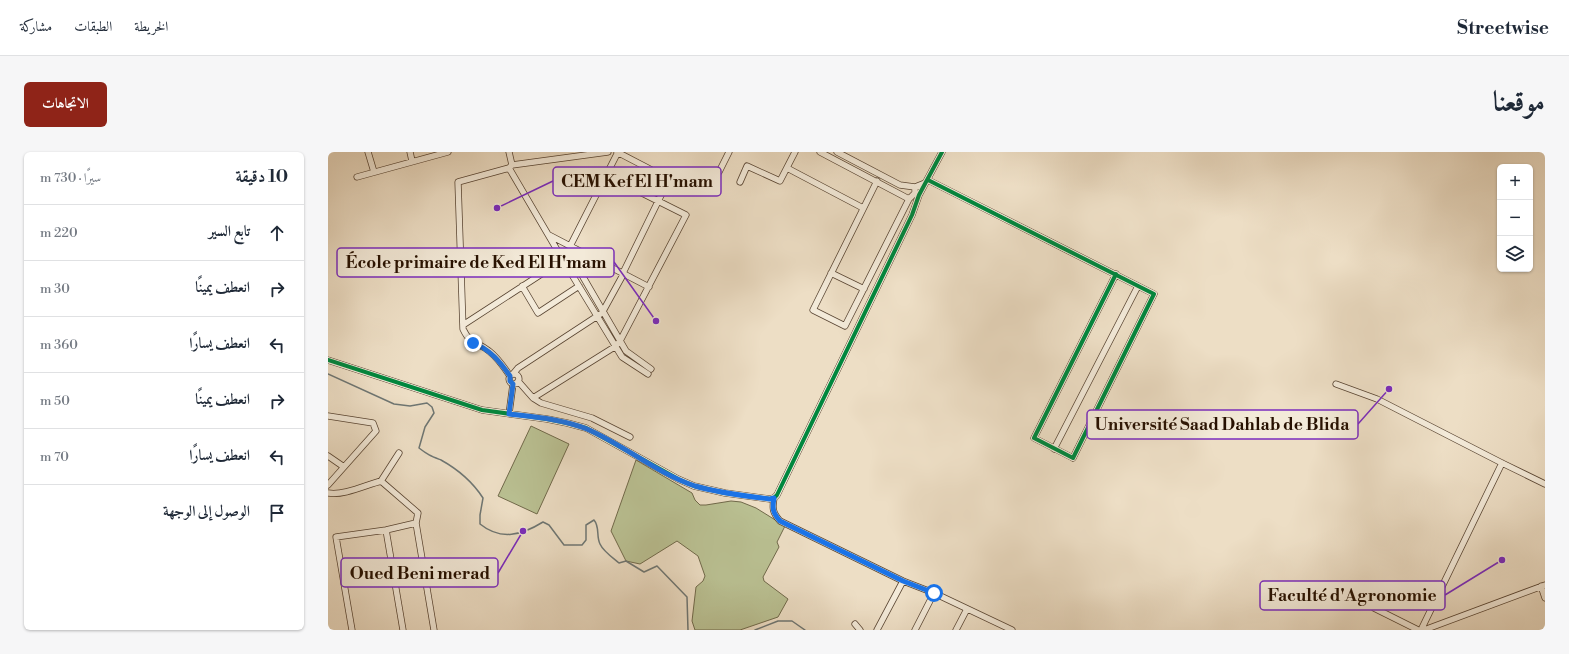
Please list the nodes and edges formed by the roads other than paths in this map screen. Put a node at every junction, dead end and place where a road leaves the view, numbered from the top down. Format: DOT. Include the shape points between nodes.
graph roads {
  1 [pos="368,152"];
  2 [pos="410,152"];
  3 [pos="448,152"];
  4 [pos="509,152"];
  5 [pos="608,152"];
  6 [pos="618,152"];
  7 [pos="729,152"];
  8 [pos="795,152"];
  9 [pos="820,152"];
  10 [pos="837,152"];
  11 [pos="942,152"];
  12 [pos="412,161"];
  13 [pos="510,166"];
  14 [pos="787,168"];
  15 [pos="374,172"];
  16 [pos="719,172"];
  17 [pos="606,175"];
  18 [pos="357,178"];
  19 [pos="877,181"];
  20 [pos="740,182"];
  21 [pos="927,182"];
  22 [pos="917,191"];
  23 [pos="909,199"];
  24 [pos="658,201"];
  25 [pos="864,208"];
  26 [pos="549,235"];
  27 [pos="569,249"];
  28 [pos="564,260"];
  29 [pos="623,273"];
  30 [pos="831,273"];
  31 [pos="1116,274"];
  32 [pos="522,286"];
  33 [pos="579,286"];
  34 [pos="649,286"];
  35 [pos="1138,286"];
  36 [pos="864,289"];
  37 [pos="600,315"];
  38 [pos="462,325"];
  39 [pos="618,343"];
  40 [pos="328,360"];
  41 [pos="650,372"];
  42 [pos="512,375"];
  43 [pos="516,383"];
  44 [pos="1336,384"];
  45 [pos="532,398"];
  46 [pos="509,414"];
  47 [pos="328,416"];
  48 [pos="630,437"];
  49 [pos="1054,449"];
  50 [pos="399,453"];
  51 [pos="328,456"];
  52 [pos="1502,463"];
  53 [pos="344,467"];
  54 [pos="381,481"];
  55 [pos="328,484"];
  56 [pos="1545,484"];
  57 [pos="328,493"];
  58 [pos="774,498"];
  59 [pos="416,523"];
  60 [pos="386,530"];
  61 [pos="903,581"];
  62 [pos="1543,585"];
  63 [pos="934,593"];
  64 [pos="1545,598"];
  65 [pos="1374,608"];
  66 [pos="967,609"];
  67 [pos="855,624"];
  68 [pos="1004,628"];
  69 [pos="352,630"];
  70 [pos="403,630"];
  71 [pos="434,630"];
  72 [pos="860,630"];
  73 [pos="877,630"];
  74 [pos="915,630"];
  75 [pos="956,630"];
  76 [pos="1012,630"];
  77 [pos="1418,630"];
  78 [pos="1423,630"];
  1 -- 15 [label="street"];
  2 -- 12 [label="street"];
  3 -- 12 [label="street"];
  4 -- 13 [label="street"];
  5 -- 13 [label="street"];
  6 -- 17 [label="street"];
  6 -- 24 [label="street" via="669,179"];
  7 -- 16 [label="street"];
  8 -- 14 [label="street"];
  9 -- 19 [label="street"];
  10 -- 22 [label="street" via="900,185"];
  11 -- 21 [label="street"];
  12 -- 15 [label="street"];
  13 -- 26 [label="street"];
  13 -- 38 [label="street" via="458,182"];
  14 -- 20 [label="street" via="780,181 748,166"];
  14 -- 25 [label="street"];
  15 -- 18 [label="street"];
  17 -- 24 [label="street"];
  17 -- 27 [label="street"];
  19 -- 23 [label="street"];
  19 -- 25 [label="street"];
  21 -- 22 [label="street"];
  21 -- 22 [label="street"];
  21 -- 31 [label="street"];
  22 -- 23 [label="street"];
  22 -- 58 [label="street" via="912,215"];
  23 -- 36 [label="street"];
  24 -- 29 [label="street"];
  24 -- 34 [label="street" via="686,215"];
  25 -- 30 [label="street"];
  26 -- 27 [label="street"];
  26 -- 28 [label="street"];
  27 -- 28 [label="street"];
  27 -- 29 [label="street"];
  27 -- 37 [label="street"];
  28 -- 32 [label="street"];
  28 -- 33 [label="street"];
  29 -- 34 [label="street"];
  29 -- 37 [label="street"];
  30 -- 36 [label="street"];
  30 -- 36 [label="street" via="813,310 839,323 846,326"];
  31 -- 35 [label="street"];
  31 -- 49 [label="street" via="1034,438"];
  32 -- 33 [label="street" via="538,313"];
  32 -- 38 [label="street"];
  33 -- 37 [label="street"];
  34 -- 39 [label="street"];
  35 -- 49 [label="street"];
  35 -- 49 [label="street" via="1154,294 1073,458"];
  37 -- 39 [label="street"];
  37 -- 42 [label="street" via="518,368"];
  38 -- 42 [label="street" via="471,341 491,352"];
  39 -- 41 [label="street" via="622,357"];
  39 -- 45 [label="street"];
  40 -- 46 [label="street" via="450,401"];
  42 -- 43 [label="street" via="518,376"];
  43 -- 45 [label="street"];
  43 -- 46 [label="street"];
  44 -- 52 [label="street" via="1377,399"];
  45 -- 48 [label="street" via="541,404 592,418"];
  46 -- 58 [label="street" via="586,428 694,486 725,493"];
  47 -- 53 [label="street" via="373,424 376,431"];
  50 -- 54 [label="street"];
  51 -- 53 [label="street"];
  52 -- 56 [label="street"];
  52 -- 78 [label="street"];
  53 -- 55 [label="street"];
  54 -- 57 [label="street" via="342,492"];
  54 -- 59 [label="street" via="418,513"];
  58 -- 61 [label="street" via="772,507 780,521"];
  59 -- 60 [label="street"];
  59 -- 71 [label="street"];
  60 -- 69 [label="street" via="336,537"];
  60 -- 70 [label="street"];
  61 -- 63 [label="street"];
  61 -- 73 [label="street"];
  62 -- 64 [label="street"];
  62 -- 78 [label="street"];
  63 -- 66 [label="street"];
  63 -- 74 [label="street"];
  65 -- 77 [label="street"];
  66 -- 68 [label="street"];
  66 -- 75 [label="street"];
  67 -- 72 [label="street"];
  68 -- 76 [label="street"];
}
